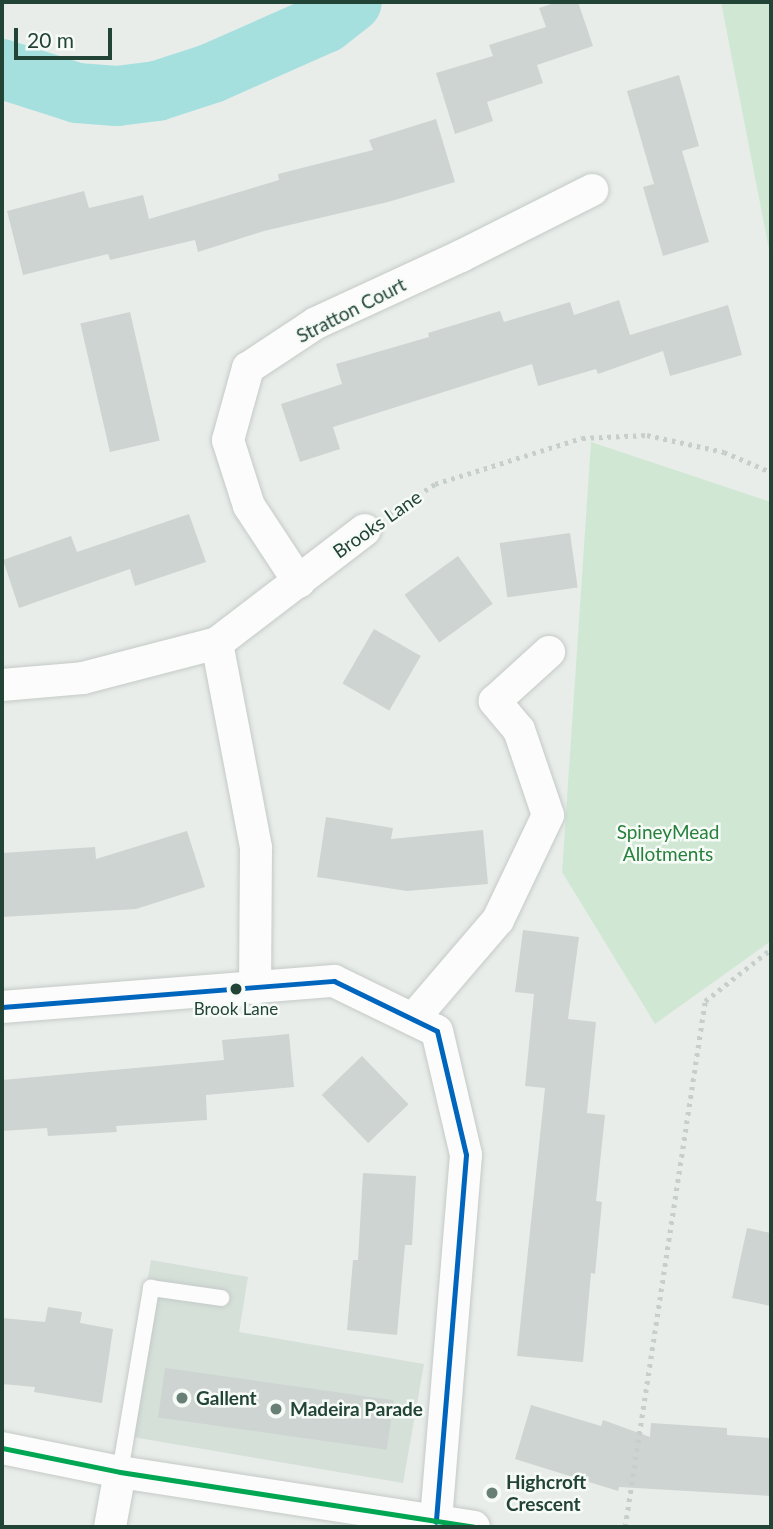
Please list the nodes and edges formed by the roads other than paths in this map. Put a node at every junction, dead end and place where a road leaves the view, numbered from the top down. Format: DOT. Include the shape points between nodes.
graph roads {
  1 [pos="592,190"];
  2 [pos="365,530"];
  3 [pos="299,582"];
  4 [pos="217,643"];
  5 [pos="548,652"];
  6 [pos="2,685"];
  7 [pos="254,988"];
  8 [pos="2,1007"];
  9 [pos="412,1019"];
  10 [pos="221,1298"];
  11 [pos="2,1448"];
  12 [pos="120,1472"];
  13 [pos="436,1522"];
  14 [pos="110,1527"];
  15 [pos="474,1527"];
  1 -- 3 [label="street, Stratton Court" via="316,323 248,368 228,440 249,506"];
  2 -- 3 [label="street, Brooks Lane"];
  3 -- 4 [label="street, Brooks Lane"];
  4 -- 6 [label="street, Brooks Lane" via="83,678"];
  4 -- 7 [label="street" via="256,848"];
  5 -- 9 [label="street" via="495,701 519,730 548,815 498,920"];
  7 -- 8 [label="street"];
  7 -- 9 [label="street" via="334,981"];
  9 -- 13 [label="street" via="438,1031 466,1155"];
  10 -- 12 [label="lane" via="151,1288"];
  11 -- 12 [label="street"];
  12 -- 13 [label="street"];
  12 -- 14 [label="street"];
  13 -- 15 [label="street"];
}
